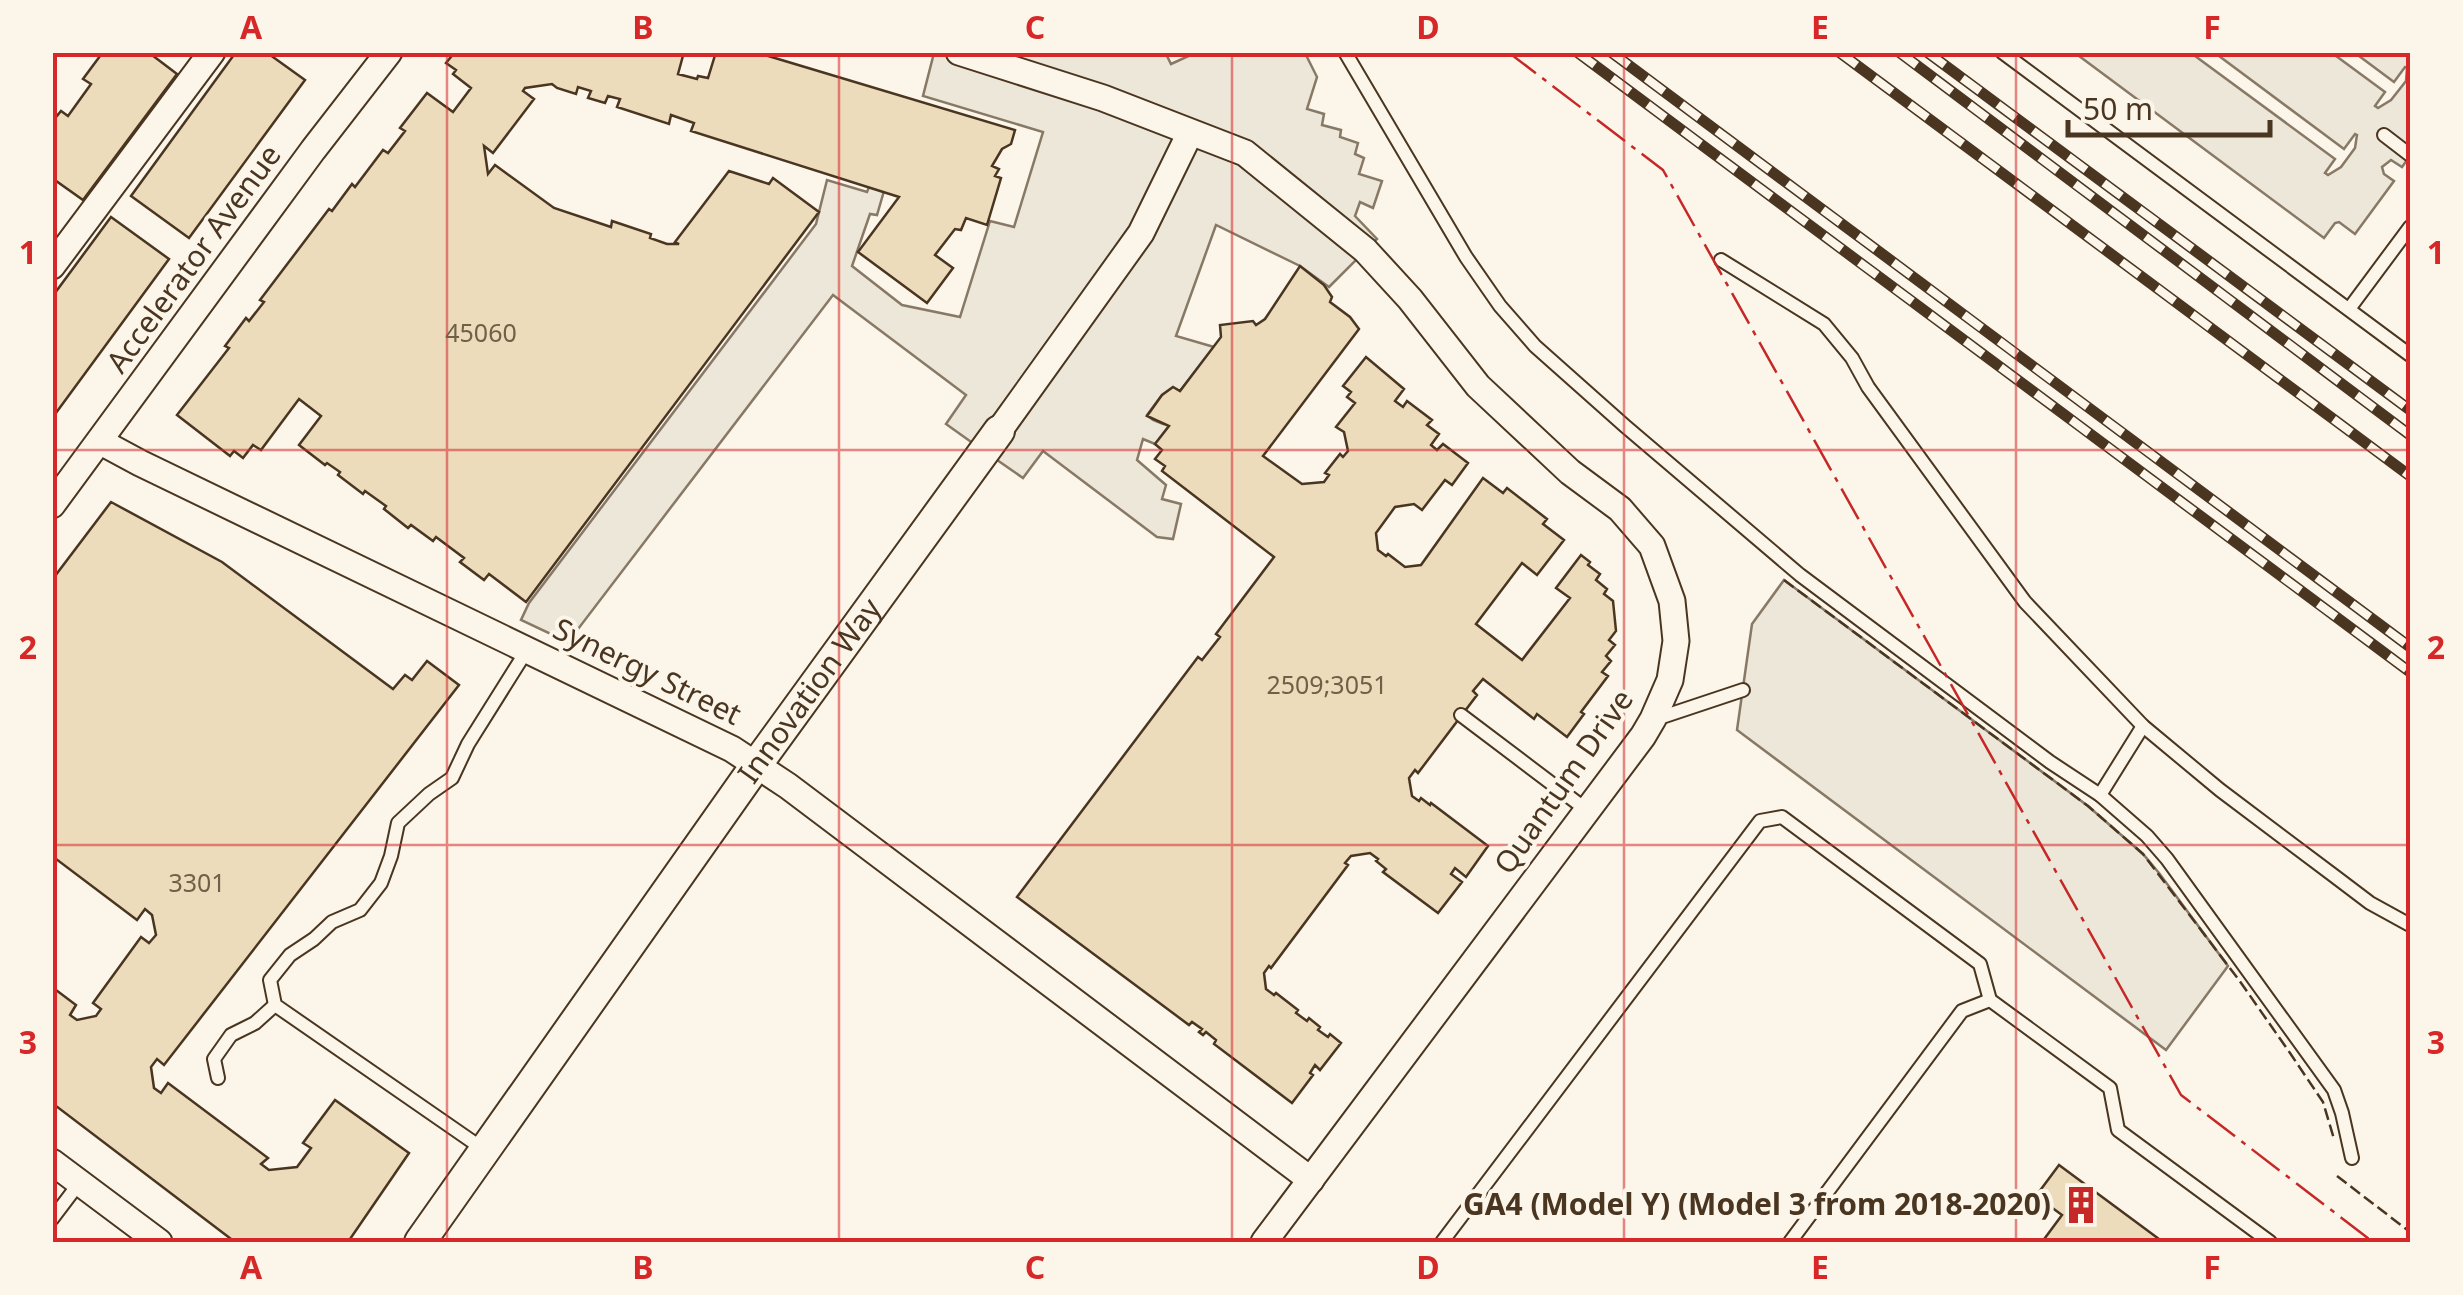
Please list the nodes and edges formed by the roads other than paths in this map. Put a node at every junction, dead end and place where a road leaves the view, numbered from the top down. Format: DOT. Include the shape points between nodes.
graph roads {
  1 [pos="212,52"];
  2 [pos="388,52"];
  3 [pos="959,52"];
  4 [pos="1345,52"];
  5 [pos="2002,52"];
  6 [pos="1190,133"];
  7 [pos="2384,135"];
  8 [pos="2410,154"];
  9 [pos="2410,227"];
  10 [pos="1721,260"];
  11 [pos="52,266"];
  12 [pos="2349,309"];
  13 [pos="2410,355"];
  14 [pos="999,431"];
  15 [pos="100,442"];
  16 [pos="52,505"];
  17 [pos="527,650"];
  18 [pos="1744,690"];
  19 [pos="1461,716"];
  20 [pos="1654,720"];
  21 [pos="2142,726"];
  22 [pos="757,764"];
  23 [pos="2100,796"];
  24 [pos="1588,811"];
  25 [pos="2410,926"];
  26 [pos="1990,1000"];
  27 [pos="275,1006"];
  28 [pos="218,1078"];
  29 [pos="485,1150"];
  30 [pos="2352,1158"];
  31 [pos="52,1162"];
  32 [pos="1311,1180"];
  33 [pos="80,1182"];
  34 [pos="52,1219"];
  35 [pos="159,1242"];
  36 [pos="420,1242"];
  37 [pos="1264,1242"];
  38 [pos="1442,1242"];
  39 [pos="1790,1242"];
  40 [pos="2270,1242"];
  1 -- 11 [label="street"];
  2 -- 15 [label="street, Accelerator Avenue"];
  3 -- 6 [label="street, Quantum Drive"];
  4 -- 23 [label="lane" via="1466,257 1536,346 1800,575"];
  5 -- 12 [label="lane"];
  6 -- 14 [label="street, Innovation Way" via="1141,234"];
  6 -- 20 [label="street, Quantum Drive" via="1245,152 1366,250 1478,386 1620,509 1652,546 1672,602 1676,641"];
  7 -- 8 [label="lane"];
  9 -- 12 [label="lane"];
  10 -- 21 [label="lane" via="1824,324 2025,602"];
  12 -- 13 [label="lane"];
  14 -- 22 [label="street, Innovation Way"];
  15 -- 16 [label="street, Accelerator Avenue"];
  15 -- 17 [label="street, Synergy Street"];
  17 -- 22 [label="street, Synergy Street"];
  17 -- 27 [label="lane" via="452,778 398,824 381,883 360,910 332,922 270,980"];
  18 -- 20 [label="lane"];
  19 -- 24 [label="lane"];
  20 -- 24 [label="street, Quantum Drive"];
  21 -- 23 [label="lane"];
  21 -- 25 [label="lane" via="2333,876"];
  22 -- 29 [label="street, Innovation Way"];
  22 -- 32 [label="street, Synergy Street"];
  23 -- 30 [label="lane" via="2167,858 2334,1090"];
  24 -- 32 [label="street, Quantum Drive"];
  26 -- 38 [label="lane" via="1980,964 1782,817 1760,821"];
  26 -- 39 [label="lane" via="1962,1011"];
  26 -- 40 [label="lane" via="2110,1088 2118,1130"];
  27 -- 28 [label="lane" via="231,1035 214,1059"];
  27 -- 29 [label="lane"];
  29 -- 36 [label="street, Innovation Way"];
  31 -- 33 [label="street"];
  32 -- 37 [label="street, Quantum Drive"];
  33 -- 34 [label="lane"];
  33 -- 35 [label="street"];
}
